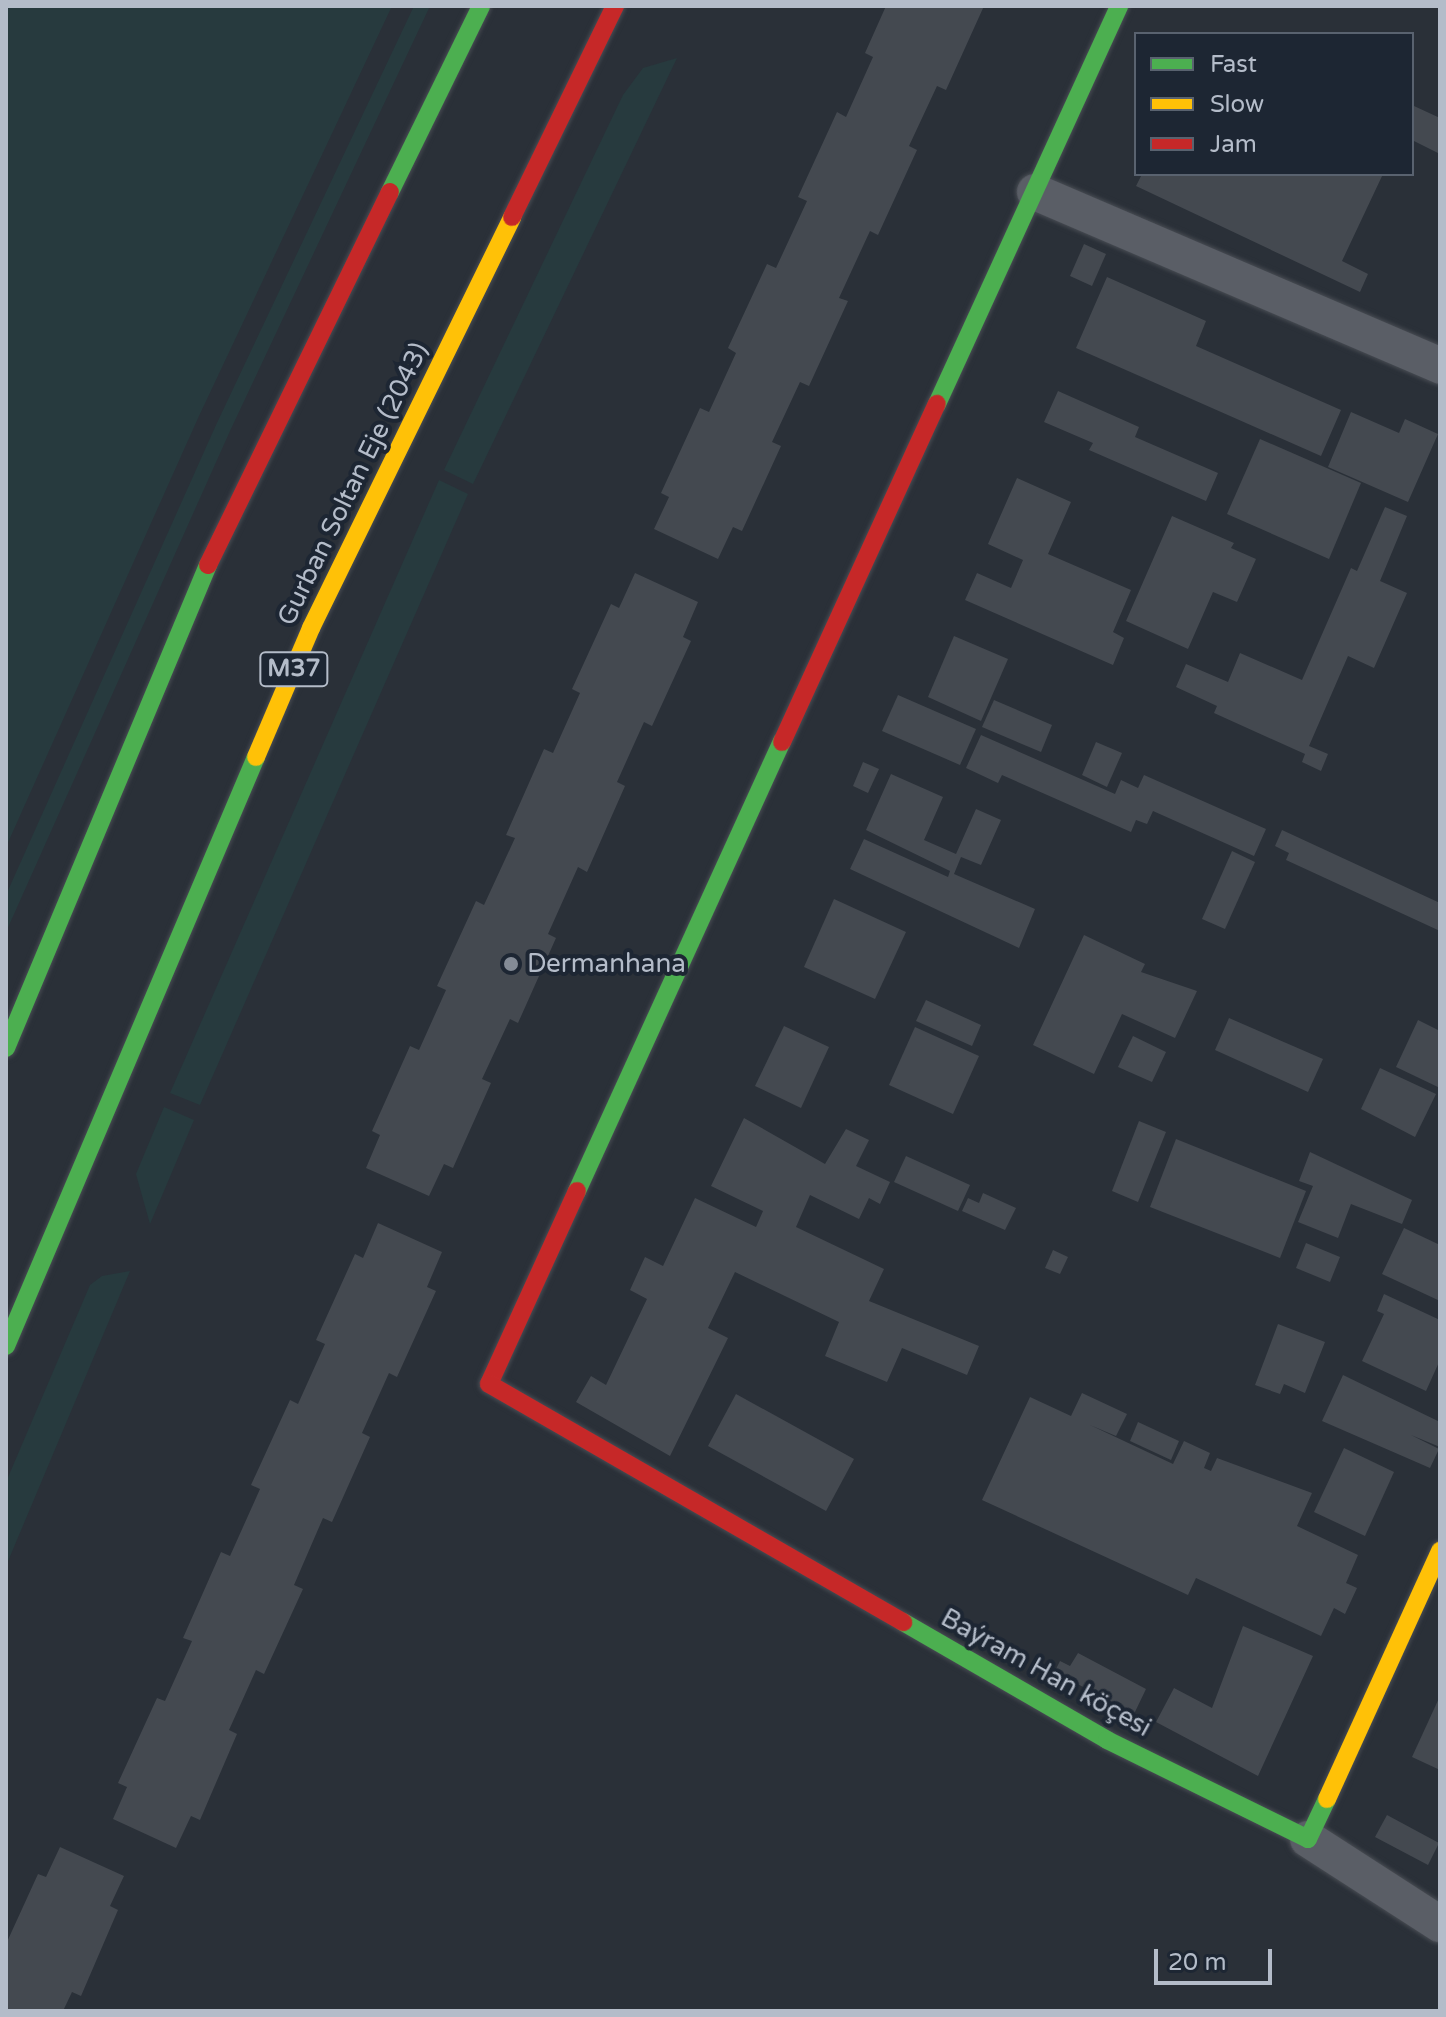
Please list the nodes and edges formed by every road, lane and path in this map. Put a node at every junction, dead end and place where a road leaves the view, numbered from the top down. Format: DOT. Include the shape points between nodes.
graph roads {
  1 [pos="481,6"];
  2 [pos="615,6"];
  3 [pos="1119,6"];
  4 [pos="1035,192"];
  5 [pos="1440,366"];
  6 [pos="6,1048"];
  7 [pos="6,1346"];
  8 [pos="1440,1551"];
  9 [pos="1308,1839"];
  10 [pos="1440,1924"];
  1 -- 6 [label="main road" via="202,578"];
  2 -- 7 [label="main road, Gurban Soltan Eje (2043) / M37" via="311,628"];
  3 -- 4 [label="main road"];
  4 -- 5 [label="street"];
  4 -- 9 [label="main road, Baýram Han köçesi" via="489,1384 1107,1740"];
  8 -- 9 [label="main road"];
  9 -- 10 [label="street"];
}
